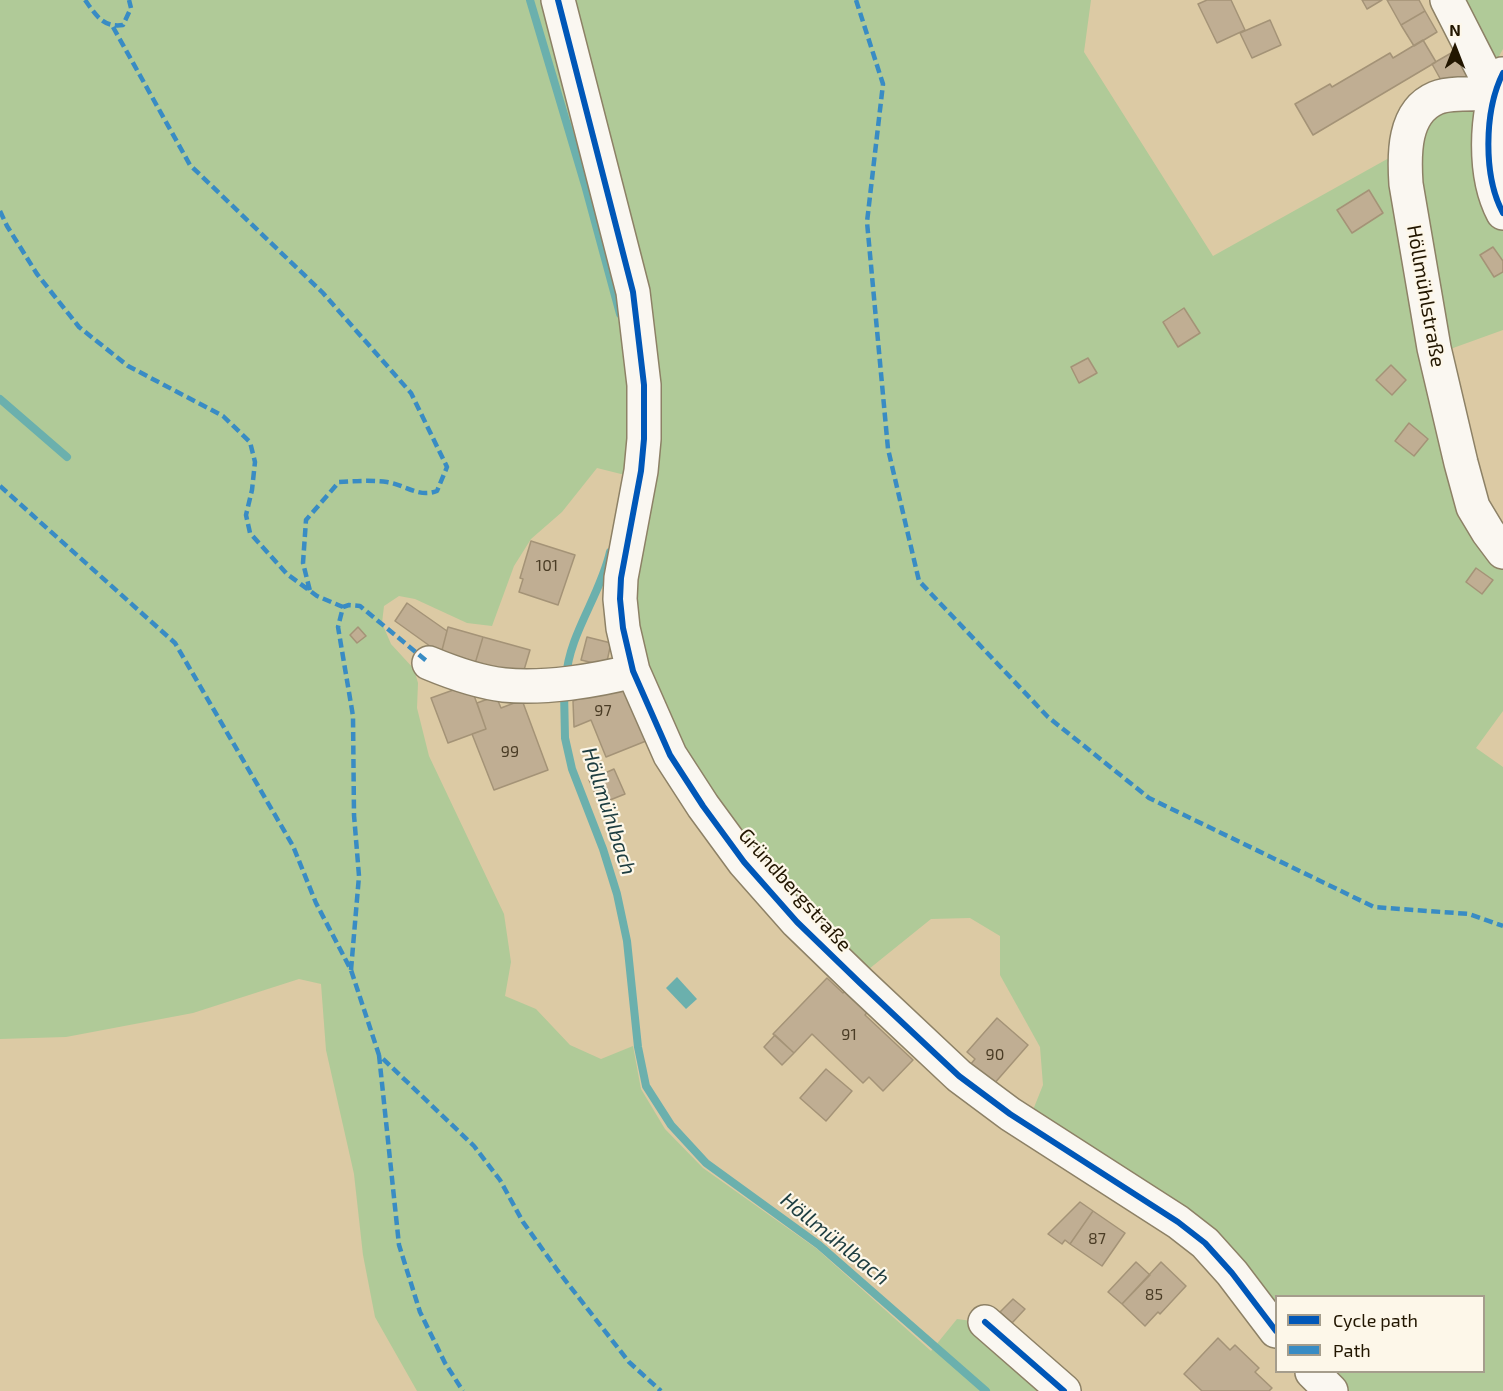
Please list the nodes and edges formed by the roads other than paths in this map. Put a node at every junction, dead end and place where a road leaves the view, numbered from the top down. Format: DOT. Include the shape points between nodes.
graph roads {
  1 [pos="558,0"];
  2 [pos="1447,0"];
  3 [pos="1499,83"];
  4 [pos="1503,213"];
  5 [pos="1503,552"];
  6 [pos="429,663"];
  7 [pos="633,671"];
  8 [pos="985,1322"];
  9 [pos="1275,1330"];
  10 [pos="1314,1373"];
  11 [pos="1064,1391"];
  12 [pos="1331,1391"];
  1 -- 7 [label="street, Gründbergstraße" via="633,292 644,385 644,440 620,599"];
  2 -- 3 [label="street"];
  3 -- 4 [label="street" via="1491,122 1490,175"];
  3 -- 5 [label="street, Höllmühlstraße" via="1437,98 1422,107 1413,120 1405,159 1434,348 1461,463 1473,507"];
  6 -- 7 [label="street" via="471,679 504,685 607,678"];
  7 -- 9 [label="street, Gründbergstraße" via="670,755 702,806 797,922 959,1076 1205,1244"];
  8 -- 11 [label="street"];
  10 -- 12 [label="street"];
}
